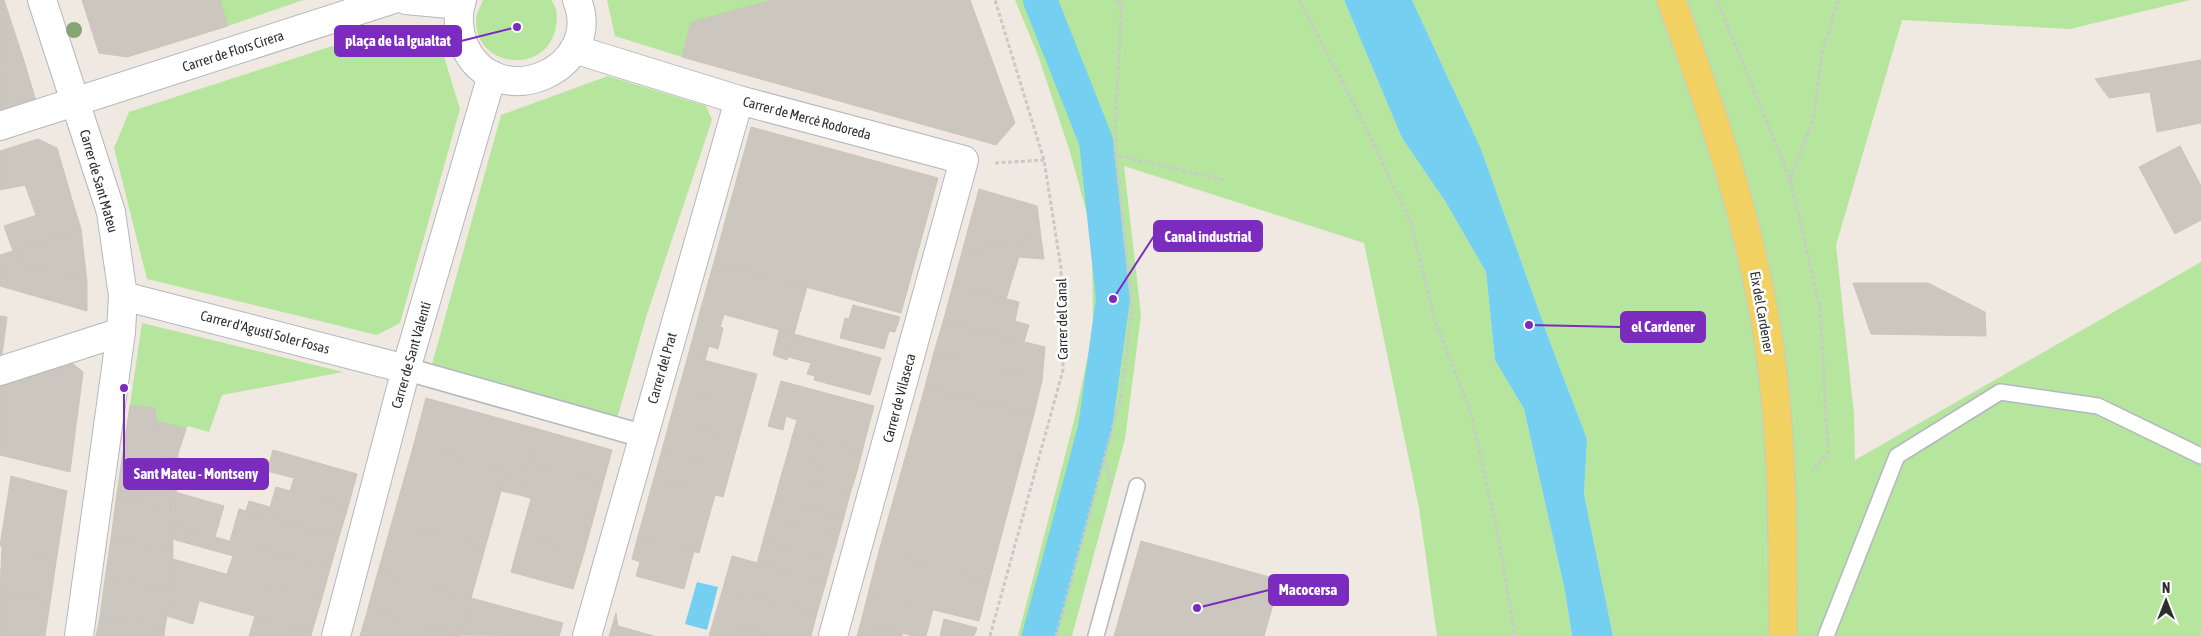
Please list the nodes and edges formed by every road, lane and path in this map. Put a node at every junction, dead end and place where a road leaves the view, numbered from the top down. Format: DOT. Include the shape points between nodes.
graph roads {
  1 [pos="42,0"];
  2 [pos="391,0"];
  3 [pos="406,0"];
  4 [pos="577,0"];
  5 [pos="995,0"];
  6 [pos="1117,0"];
  7 [pos="1122,0"];
  8 [pos="1300,0"];
  9 [pos="1671,0"];
  10 [pos="1717,0"];
  11 [pos="1838,0"];
  12 [pos="461,2"];
  13 [pos="1121,8"];
  14 [pos="574,49"];
  15 [pos="492,75"];
  16 [pos="740,100"];
  17 [pos="76,102"];
  18 [pos="0,126"];
  19 [pos="1116,155"];
  20 [pos="964,160"];
  21 [pos="1044,160"];
  22 [pos="1790,179"];
  23 [pos="1224,180"];
  24 [pos="124,296"];
  25 [pos="121,332"];
  26 [pos="406,369"];
  27 [pos="0,371"];
  28 [pos="643,436"];
  29 [pos="2201,456"];
  30 [pos="1137,486"];
  31 [pos="1782,507"];
  32 [pos="79,636"];
  33 [pos="336,636"];
  34 [pos="587,636"];
  35 [pos="833,636"];
  36 [pos="990,636"];
  37 [pos="1056,636"];
  38 [pos="1096,636"];
  39 [pos="1515,636"];
  40 [pos="1783,636"];
  41 [pos="1826,636"];
  1 -- 17 [label="street, Carrer de Sant Mateu"];
  2 -- 17 [label="street, Carrer de Flors Cirera"];
  3 -- 12 [label="street"];
  4 -- 14 [label="street" via="581,21"];
  5 -- 21 [label="path, Carrer del Canal"];
  6 -- 13 [label="path"];
  7 -- 13 [label="path"];
  8 -- 39 [label="path" via="1410,220 1435,321 1471,413 1497,531"];
  9 -- 31 [label="main road, Eix del Cardener" via="1708,102 1749,240 1768,338 1780,445"];
  10 -- 22 [label="path"];
  11 -- 22 [label="path" via="1822,54 1813,120"];
  12 -- 15 [label="street" via="458,21 467,53"];
  13 -- 19 [label="path"];
  14 -- 15 [label="street" via="565,62 538,79 522,82"];
  14 -- 16 [label="street, Carrer de Mercè Rodoreda"];
  15 -- 26 [label="street, Carrer de Sant Valentí"];
  16 -- 20 [label="street, Carrer de Mercè Rodoreda"];
  16 -- 28 [label="street, Carrer del Prat"];
  17 -- 18 [label="street, Carrer de Flors Cirera"];
  17 -- 24 [label="street, Carrer de Sant Mateu" via="111,212"];
  19 -- 23 [label="path"];
  19 -- 37 [label="path" via="1132,309 1121,397"];
  20 -- 21 [label="path" via="1007,164"];
  20 -- 35 [label="street, Carrer de Vilaseca"];
  21 -- 36 [label="path, Carrer del Canal" via="1061,268 1063,370"];
  22 -- 31 [label="path" via="1820,307 1828,452"];
  24 -- 25 [label="street, Carrer de Sant Mateu"];
  24 -- 26 [label="street, Carrer d'Agustí Soler Fosas"];
  25 -- 27 [label="street"];
  25 -- 32 [label="street, Carrer de Sant Mateu"];
  26 -- 28 [label="street"];
  26 -- 33 [label="street, Carrer de Sant Valentí"];
  28 -- 34 [label="street, Carrer del Prat"];
  29 -- 41 [label="lane" via="2098,406 2000,392 1897,456"];
  30 -- 38 [label="lane"];
  31 -- 40 [label="main road, Eix del Cardener"];
}
